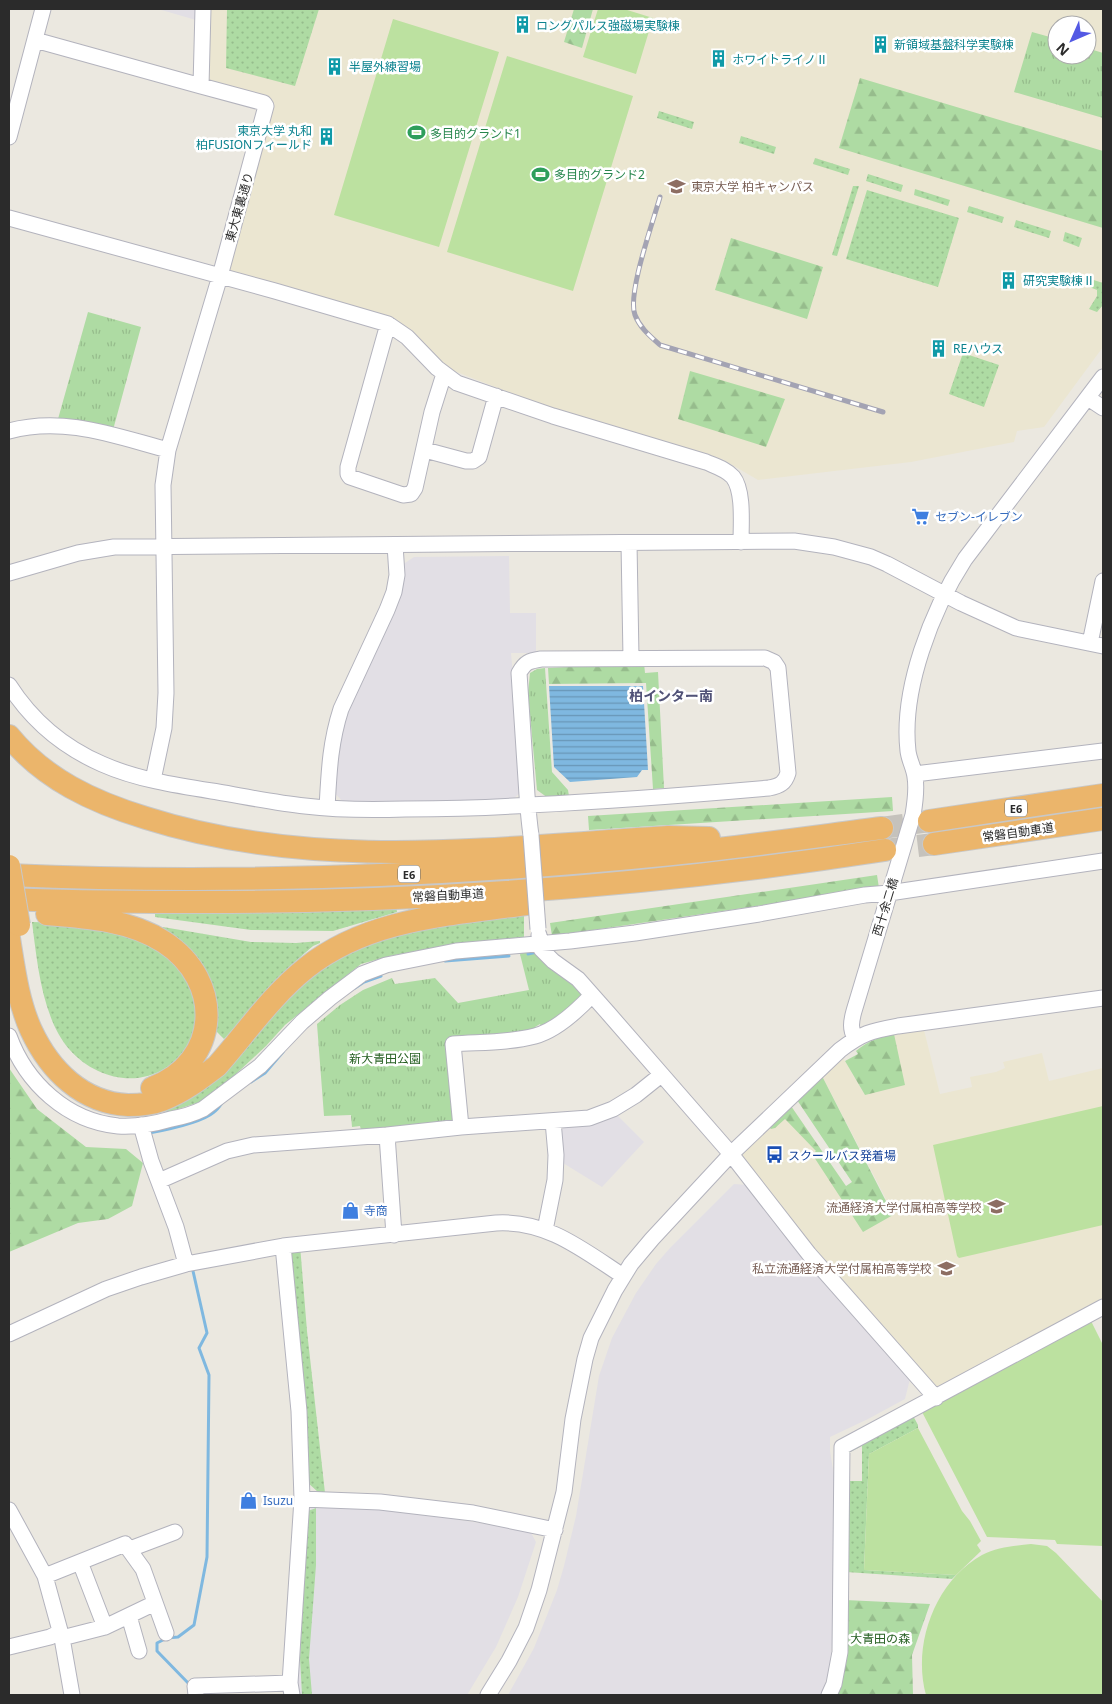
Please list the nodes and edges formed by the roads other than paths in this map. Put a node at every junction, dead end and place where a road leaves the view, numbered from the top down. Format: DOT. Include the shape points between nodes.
graph roads {
  1 [pos="43,9"];
  2 [pos="203,9"];
  3 [pos="35,40"];
  4 [pos="201,86"];
  5 [pos="9,137"];
  6 [pos="9,218"];
  7 [pos="220,276"];
  8 [pos="388,324"];
  9 [pos="444,374"];
  10 [pos="1103,377"];
  11 [pos="496,396"];
  12 [pos="1088,398"];
  13 [pos="1103,408"];
  14 [pos="9,431"];
  15 [pos="168,450"];
  16 [pos="425,450"];
  17 [pos="741,542"];
  18 [pos="629,543"];
  19 [pos="395,544"];
  20 [pos="164,546"];
  21 [pos="9,573"];
  22 [pos="1103,584"];
  23 [pos="944,595"];
  24 [pos="1096,644"];
  25 [pos="631,658"];
  26 [pos="9,685"];
  27 [pos="9,736"];
  28 [pos="1103,751"];
  29 [pos="915,774"];
  30 [pos="153,780"];
  31 [pos="1103,795"];
  32 [pos="528,806"];
  33 [pos="327,808"];
  34 [pos="1103,819"];
  35 [pos="929,821"];
  36 [pos="882,828"];
  37 [pos="808,838"];
  38 [pos="934,844"];
  39 [pos="885,850"];
  40 [pos="1103,861"];
  41 [pos="9,866"];
  42 [pos="712,874"];
  43 [pos="9,875"];
  44 [pos="889,893"];
  45 [pos="9,899"];
  46 [pos="12,925"];
  47 [pos="539,936"];
  48 [pos="592,995"];
  49 [pos="1103,998"];
  50 [pos="9,1036"];
  51 [pos="855,1038"];
  52 [pos="661,1075"];
  53 [pos="552,1121"];
  54 [pos="141,1125"];
  55 [pos="461,1127"];
  56 [pos="386,1135"];
  57 [pos="731,1154"];
  58 [pos="159,1181"];
  59 [pos="545,1230"];
  60 [pos="394,1235"];
  61 [pos="283,1246"];
  62 [pos="186,1264"];
  63 [pos="624,1276"];
  64 [pos="1103,1307"];
  65 [pos="9,1334"];
  66 [pos="936,1398"];
  67 [pos="302,1500"];
  68 [pos="9,1510"];
  69 [pos="555,1530"];
  70 [pos="14,1532"];
  71 [pos="175,1532"];
  72 [pos="130,1549"];
  73 [pos="80,1562"];
  74 [pos="45,1576"];
  75 [pos="155,1603"];
  76 [pos="129,1616"];
  77 [pos="106,1627"];
  78 [pos="166,1633"];
  79 [pos="61,1635"];
  80 [pos="9,1646"];
  81 [pos="139,1651"];
  82 [pos="291,1689"];
  83 [pos="72,1695"];
  84 [pos="196,1695"];
  85 [pos="488,1695"];
  86 [pos="828,1695"];
  1 -- 3 [label="street"];
  2 -- 4 [label="street"];
  3 -- 4 [label="street"];
  3 -- 5 [label="street"];
  4 -- 7 [label="street, 東大東裏通り" via="266,106"];
  6 -- 7 [label="street"];
  7 -- 8 [label="street"];
  7 -- 15 [label="street"];
  8 -- 9 [label="street" via="407,337"];
  8 -- 16 [label="street" via="348,474 354,480 403,495 411,494"];
  9 -- 11 [label="street" via="457,383"];
  9 -- 16 [label="street"];
  10 -- 12 [label="street, 西十余二橋"];
  11 -- 16 [label="street" via="479,456 473,461"];
  11 -- 17 [label="street" via="724,470 738,487"];
  12 -- 13 [label="street"];
  12 -- 23 [label="street, 西十余二橋" via="965,559"];
  14 -- 15 [label="street" via="38,425 79,427"];
  15 -- 20 [label="street" via="163,484"];
  17 -- 18 [label="street"];
  17 -- 23 [label="street" via="794,542 834,547 887,564"];
  18 -- 19 [label="street"];
  18 -- 25 [label="street"];
  19 -- 20 [label="street"];
  19 -- 33 [label="street" via="398,575 394,592 341,709 334,733"];
  20 -- 21 [label="street" via="114,547"];
  20 -- 30 [label="street" via="166,693 164,728"];
  22 -- 24 [label="street"];
  23 -- 24 [label="street" via="1016,628"];
  23 -- 29 [label="street, 西十余二橋" via="923,646 914,679 908,751"];
  25 -- 32 [label="street" via="541,660 528,661 523,665 519,673"];
  25 -- 32 [label="street" via="765,658 774,662 778,668 788,772 785,781 769,788"];
  26 -- 30 [label="street" via="32,716 62,742 102,764"];
  27 -- 37 [label="highway" via="49,775 100,802 187,830 290,848 366,853 668,837"];
  28 -- 29 [label="street"];
  29 -- 44 [label="street, 西十余二橋" via="913,815"];
  30 -- 33 [label="street" via="259,800"];
  31 -- 35 [label="highway, 常磐自動車道 / E6"];
  32 -- 33 [label="street" via="383,810"];
  32 -- 47 [label="street, bridge"];
  34 -- 38 [label="highway, 常磐自動車道 / E6"];
  36 -- 37 [label="highway, 常磐自動車道 / E6"];
  37 -- 43 [label="highway, 常磐自動車道 / E6" via="544,866 425,873 200,879"];
  39 -- 42 [label="highway, 常磐自動車道 / E6"];
  40 -- 44 [label="street"];
  41 -- 46 [label="highway, bridge"];
  42 -- 45 [label="highway, 常磐自動車道 / E6" via="545,890 291,902"];
  42 -- 46 [label="highway" via="416,920 374,931 344,944 305,968 217,1066 175,1094 148,1104 119,1104 88,1095 50,1063 21,1003"];
  44 -- 47 [label="street" via="634,933"];
  44 -- 51 [label="street, 西十余二橋" via="854,1011 851,1032"];
  46 -- 46 [label="highway" via="40,1016 55,1047 70,1066 100,1085 136,1091 149,1090 170,1081 188,1065 201,1043 207,1017 206,1004 199,980 174,950 152,936 120,924 74,916"];
  47 -- 48 [label="street" via="541,949 547,956 574,975"];
  47 -- 54 [label="street" via="370,970 330,998 260,1066 203,1110"];
  48 -- 52 [label="street"];
  48 -- 55 [label="street" via="564,1020 536,1036 453,1044"];
  49 -- 51 [label="street" via="898,1026 870,1031"];
  50 -- 54 [label="street" via="38,1086 64,1107 107,1124"];
  51 -- 57 [label="street"];
  52 -- 53 [label="street" via="613,1109 589,1118"];
  52 -- 57 [label="street"];
  53 -- 55 [label="street"];
  53 -- 59 [label="street" via="556,1180"];
  54 -- 58 [label="street"];
  55 -- 56 [label="street"];
  56 -- 58 [label="street" via="253,1145 227,1151"];
  56 -- 60 [label="street"];
  57 -- 63 [label="street" via="652,1239"];
  57 -- 66 [label="street" via="809,1254"];
  58 -- 62 [label="street"];
  59 -- 60 [label="street" via="529,1224 507,1222"];
  59 -- 63 [label="street"];
  60 -- 61 [label="street"];
  61 -- 62 [label="street"];
  61 -- 67 [label="street" via="299,1411"];
  62 -- 65 [label="street" via="106,1289"];
  63 -- 69 [label="street" via="602,1314 585,1359"];
  64 -- 66 [label="street"];
  66 -- 86 [label="street" via="842,1447 840,1652 834,1684"];
  67 -- 69 [label="street" via="380,1502 474,1513"];
  67 -- 82 [label="street"];
  68 -- 70 [label="street"];
  69 -- 85 [label="street" via="526,1628"];
  70 -- 74 [label="street"];
  71 -- 72 [label="street"];
  72 -- 73 [label="street" via="125,1544"];
  72 -- 75 [label="street" via="143,1569"];
  73 -- 74 [label="street"];
  73 -- 77 [label="street"];
  74 -- 79 [label="street"];
  75 -- 76 [label="street"];
  75 -- 78 [label="street"];
  76 -- 77 [label="street"];
  76 -- 81 [label="street"];
  77 -- 79 [label="street"];
  79 -- 80 [label="street"];
  79 -- 83 [label="street"];
  82 -- 84 [label="street" via="195,1686"];
}
